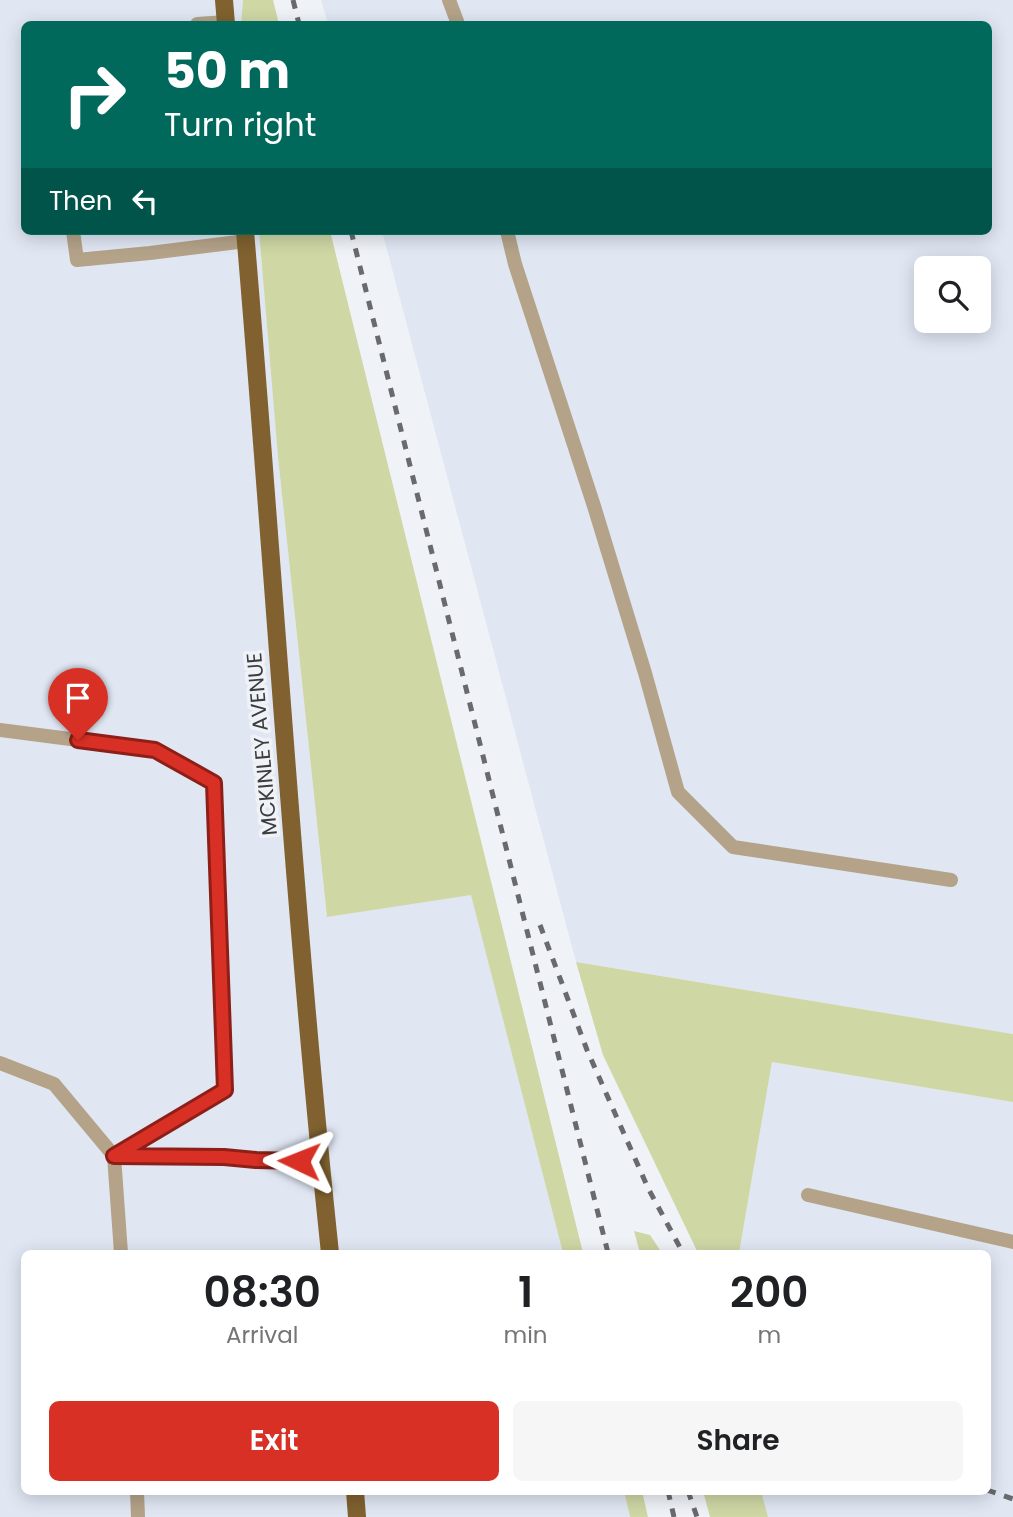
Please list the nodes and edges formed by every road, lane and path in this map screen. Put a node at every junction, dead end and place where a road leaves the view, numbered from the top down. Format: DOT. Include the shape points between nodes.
graph roads {
  1 [pos="224,0"];
  2 [pos="449,0"];
  3 [pos="226,21"];
  4 [pos="457,21"];
  5 [pos="74,235"];
  6 [pos="191,235"];
  7 [pos="508,235"];
  8 [pos="245,236"];
  9 [pos="192,247"];
  10 [pos="0,730"];
  11 [pos="951,880"];
  12 [pos="0,1063"];
  13 [pos="114,1156"];
  14 [pos="320,1162"];
  15 [pos="808,1195"];
  16 [pos="1013,1242"];
  17 [pos="121,1250"];
  18 [pos="330,1250"];
  19 [pos="137,1495"];
  20 [pos="355,1495"];
  21 [pos="138,1517"];
  22 [pos="357,1517"];
  1 -- 3 [label="main road"];
  2 -- 4 [label="lane"];
  5 -- 9 [label="lane" via="77,260"];
  6 -- 9 [label="lane"];
  7 -- 11 [label="lane" via="678,792 733,847"];
  8 -- 9 [label="lane"];
  8 -- 14 [label="main road, MCKINLEY AVENUE"];
  10 -- 13 [label="lane" via="155,750 214,783 225,1090"];
  12 -- 13 [label="lane" via="54,1084"];
  13 -- 14 [label="lane"];
  13 -- 17 [label="lane"];
  14 -- 18 [label="main road, MCKINLEY AVENUE"];
  15 -- 16 [label="lane"];
  19 -- 21 [label="lane"];
  20 -- 22 [label="main road"];
}
